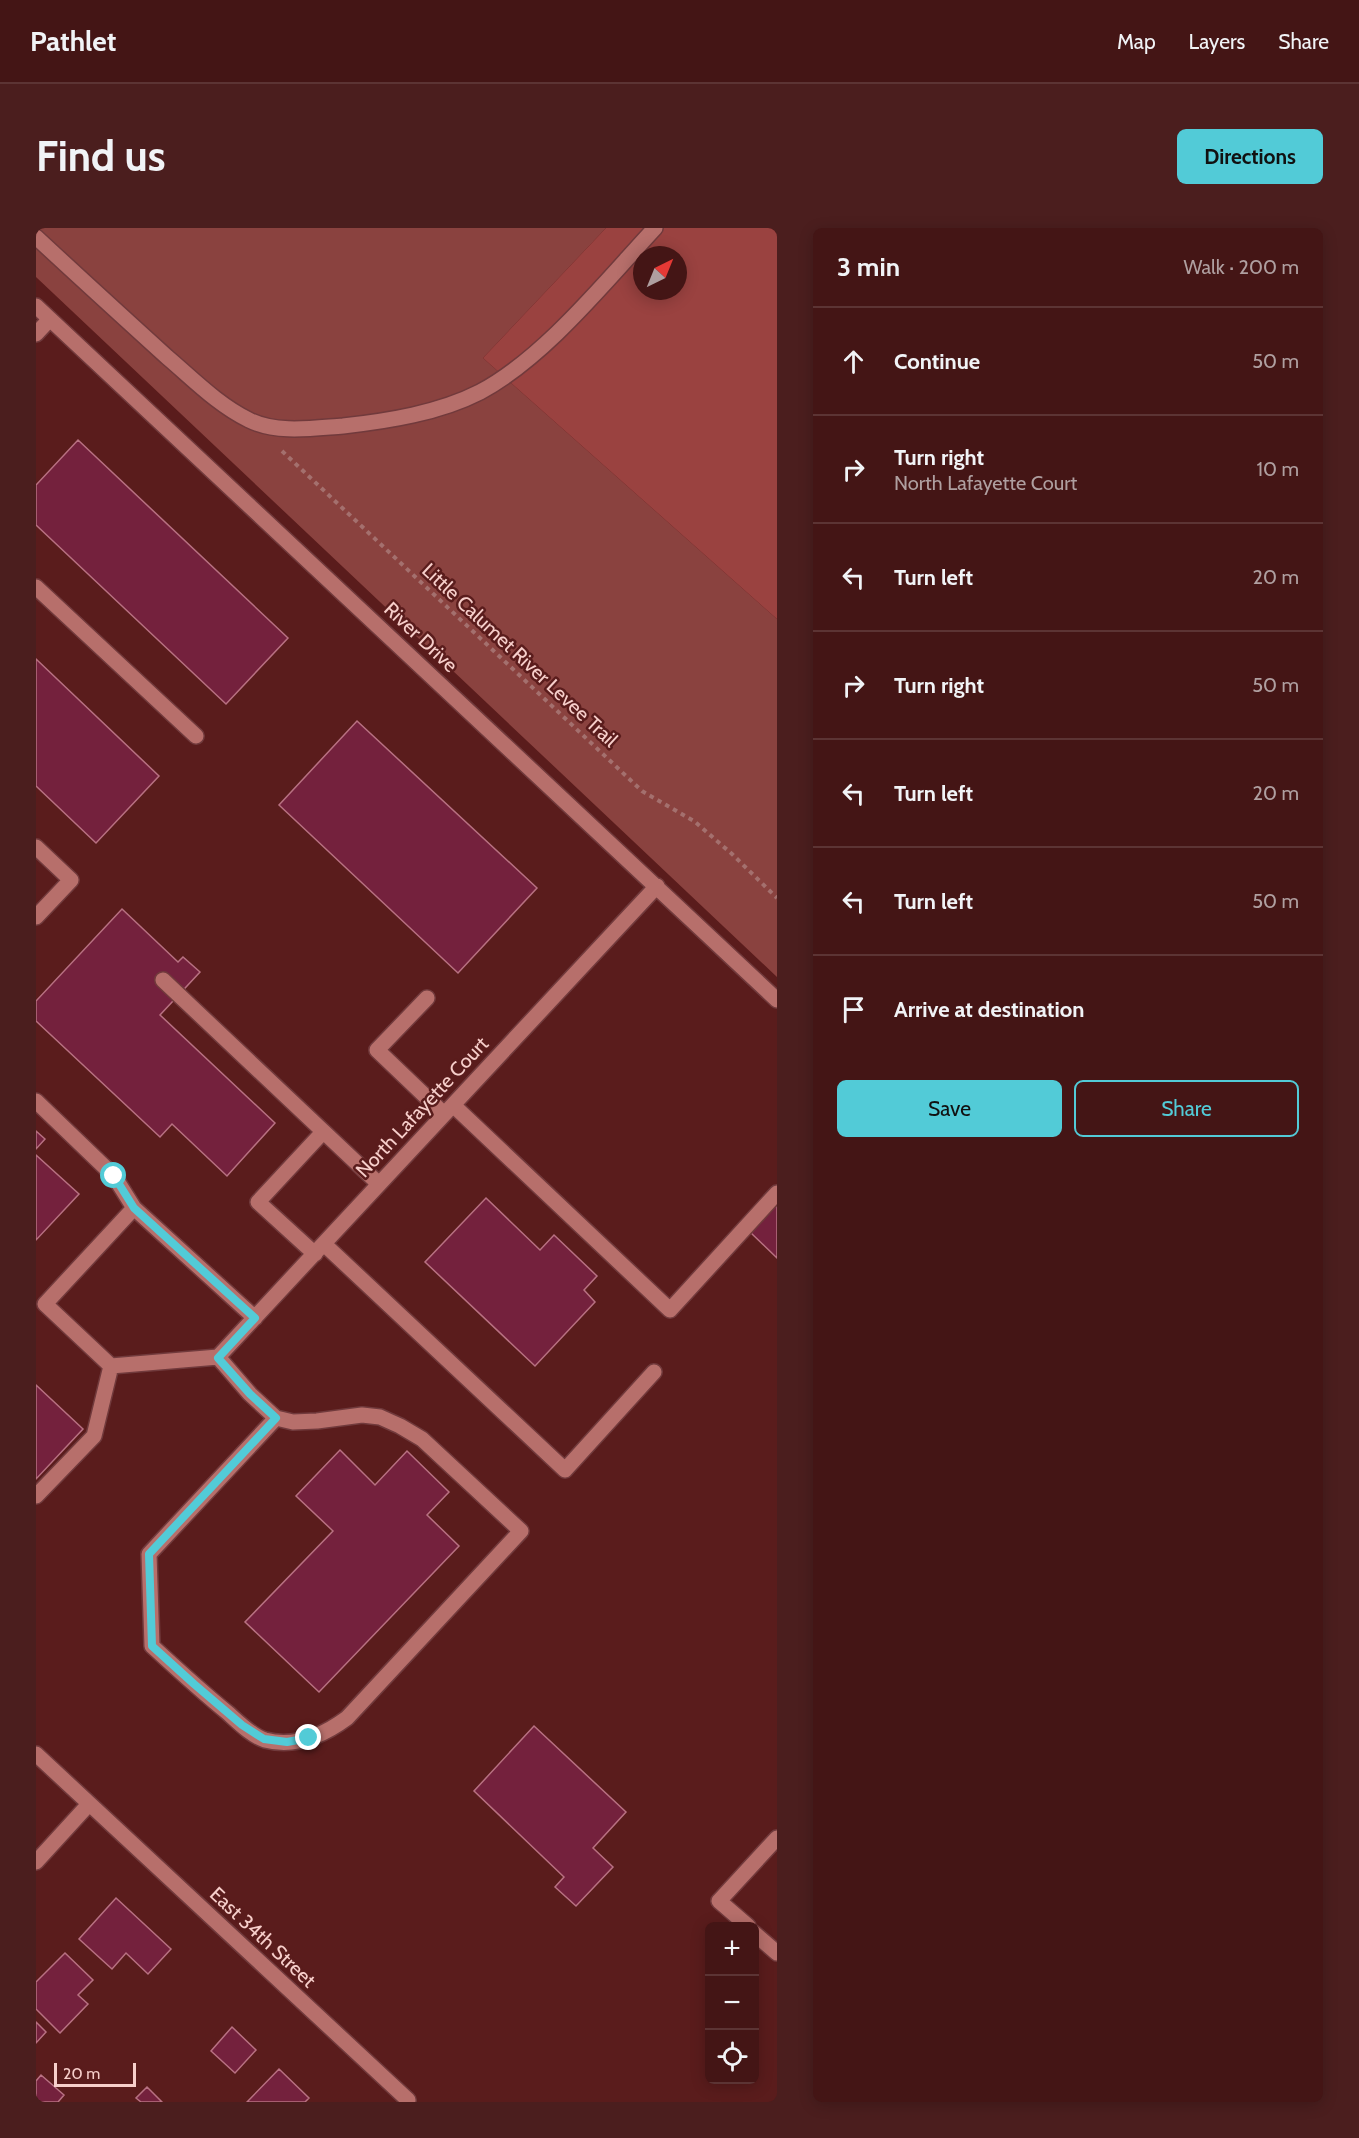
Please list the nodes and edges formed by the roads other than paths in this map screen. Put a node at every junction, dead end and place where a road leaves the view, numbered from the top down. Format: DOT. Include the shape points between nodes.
graph roads {
  1 [pos="655,228"];
  2 [pos="36,237"];
  3 [pos="36,306"];
  4 [pos="50,319"];
  5 [pos="36,334"];
  6 [pos="36,587"];
  7 [pos="196,736"];
  8 [pos="36,847"];
  9 [pos="657,886"];
  10 [pos="36,917"];
  11 [pos="163,980"];
  12 [pos="427,998"];
  13 [pos="777,1000"];
  14 [pos="36,1101"];
  15 [pos="449,1110"];
  16 [pos="323,1132"];
  17 [pos="379,1184"];
  18 [pos="777,1193"];
  19 [pos="134,1208"];
  20 [pos="320,1249"];
  21 [pos="255,1318"];
  22 [pos="218,1358"];
  23 [pos="111,1366"];
  24 [pos="654,1372"];
  25 [pos="276,1418"];
  26 [pos="36,1496"];
  27 [pos="36,1754"];
  28 [pos="89,1804"];
  29 [pos="777,1838"];
  30 [pos="36,1862"];
  31 [pos="743,1922"];
  32 [pos="759,1937"];
  33 [pos="777,1953"];
  34 [pos="407,2101"];
  1 -- 2 [label="street" via="534,354 500,380 431,410 354,425 309,428 251,422 228,409"];
  3 -- 4 [label="street, River Drive"];
  4 -- 5 [label="street"];
  4 -- 9 [label="street, River Drive"];
  6 -- 7 [label="street"];
  8 -- 10 [label="street" via="71,880"];
  9 -- 13 [label="street, River Drive"];
  9 -- 15 [label="street, North Lafayette Court"];
  11 -- 16 [label="street"];
  12 -- 15 [label="street" via="377,1050"];
  14 -- 19 [label="street" via="114,1176"];
  15 -- 17 [label="street, North Lafayette Court"];
  15 -- 18 [label="street" via="670,1310"];
  16 -- 17 [label="street"];
  16 -- 20 [label="street" via="258,1202"];
  17 -- 20 [label="street, North Lafayette Court"];
  19 -- 21 [label="street"];
  19 -- 23 [label="street" via="45,1304"];
  20 -- 21 [label="street, North Lafayette Court"];
  20 -- 24 [label="street" via="565,1470"];
  21 -- 22 [label="street, North Lafayette Court"];
  22 -- 23 [label="street"];
  22 -- 25 [label="street"];
  23 -- 26 [label="street" via="94,1436"];
  25 -- 25 [label="street" via="293,1422 362,1415 380,1417 400,1426 422,1439 521,1531 347,1718 330,1730 287,1742 264,1739 242,1725 152,1646 149,1554"];
  27 -- 28 [label="street, East 34th Street"];
  28 -- 30 [label="street"];
  28 -- 34 [label="street, East 34th Street"];
  29 -- 31 [label="street" via="719,1901"];
  32 -- 33 [label="street"];
}
